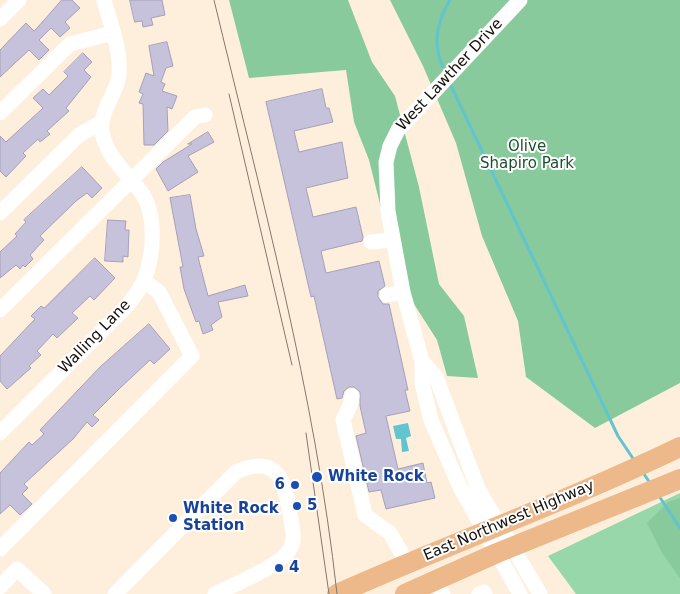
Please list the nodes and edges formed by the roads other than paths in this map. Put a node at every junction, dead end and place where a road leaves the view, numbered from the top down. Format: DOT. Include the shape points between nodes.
graph roads {
  1 [pos="19,0"];
  2 [pos="104,0"];
  3 [pos="520,0"];
  4 [pos="0,19"];
  5 [pos="113,33"];
  6 [pos="0,113"];
  7 [pos="205,115"];
  8 [pos="102,122"];
  9 [pos="132,179"];
  10 [pos="0,213"];
  11 [pos="392,240"];
  12 [pos="371,242"];
  13 [pos="144,281"];
  14 [pos="403,292"];
  15 [pos="387,295"];
  16 [pos="0,310"];
  17 [pos="422,361"];
  18 [pos="352,396"];
  19 [pos="448,414"];
  20 [pos="432,420"];
  21 [pos="0,433"];
  22 [pos="680,447"];
  23 [pos="680,480"];
  24 [pos="492,529"];
  25 [pos="0,549"];
  26 [pos="505,550"];
  27 [pos="407,563"];
  28 [pos="0,587"];
  29 [pos="439,587"];
  30 [pos="44,594"];
  31 [pos="114,594"];
  32 [pos="215,594"];
  33 [pos="337,594"];
  34 [pos="405,594"];
  35 [pos="479,594"];
  36 [pos="485,594"];
  37 [pos="520,594"];
  38 [pos="540,594"];
  1 -- 4 [label="street"];
  2 -- 5 [label="street"];
  3 -- 11 [label="street, West Lawther Drive" via="398,130 386,162"];
  5 -- 6 [label="street" via="70,44"];
  5 -- 8 [label="street" via="119,75"];
  7 -- 9 [label="street" via="195,117"];
  8 -- 9 [label="street, Walling Lane" via="107,148"];
  8 -- 10 [label="street" via="79,135"];
  9 -- 13 [label="street, Walling Lane" via="143,194 150,224 150,253"];
  9 -- 16 [label="street"];
  11 -- 12 [label="street"];
  11 -- 14 [label="street, West Lawther Drive"];
  13 -- 21 [label="street, Walling Lane" via="127,306"];
  13 -- 25 [label="street" via="159,292 192,356"];
  14 -- 15 [label="street"];
  14 -- 17 [label="street, West Lawther Drive"];
  17 -- 19 [label="street, West Lawther Drive" via="436,377"];
  17 -- 20 [label="street, West Lawther Drive" via="422,383"];
  18 -- 27 [label="street" via="343,420 365,515 390,533"];
  19 -- 20 [label="street"];
  19 -- 24 [label="street, West Lawther Drive"];
  20 -- 24 [label="street, West Lawther Drive" via="460,487"];
  22 -- 24 [label="main road, East Northwest Highway"];
  23 -- 26 [label="main road, East Northwest Highway"];
  24 -- 26 [label="street, West Lawther Drive"];
  24 -- 27 [label="main road, East Northwest Highway"];
  26 -- 29 [label="main road, East Northwest Highway"];
  26 -- 37 [label="street, West Lawther Drive"];
  26 -- 38 [label="street, West Lawther Drive"];
  27 -- 33 [label="main road, East Northwest Highway"];
  28 -- 30 [label="street" via="17,569"];
  29 -- 34 [label="main road, East Northwest Highway"];
  31 -- 32 [label="street" via="241,469 269,469 280,475 285,485 294,537 291,548 278,562"];
  35 -- 36 [label="street"];
}
